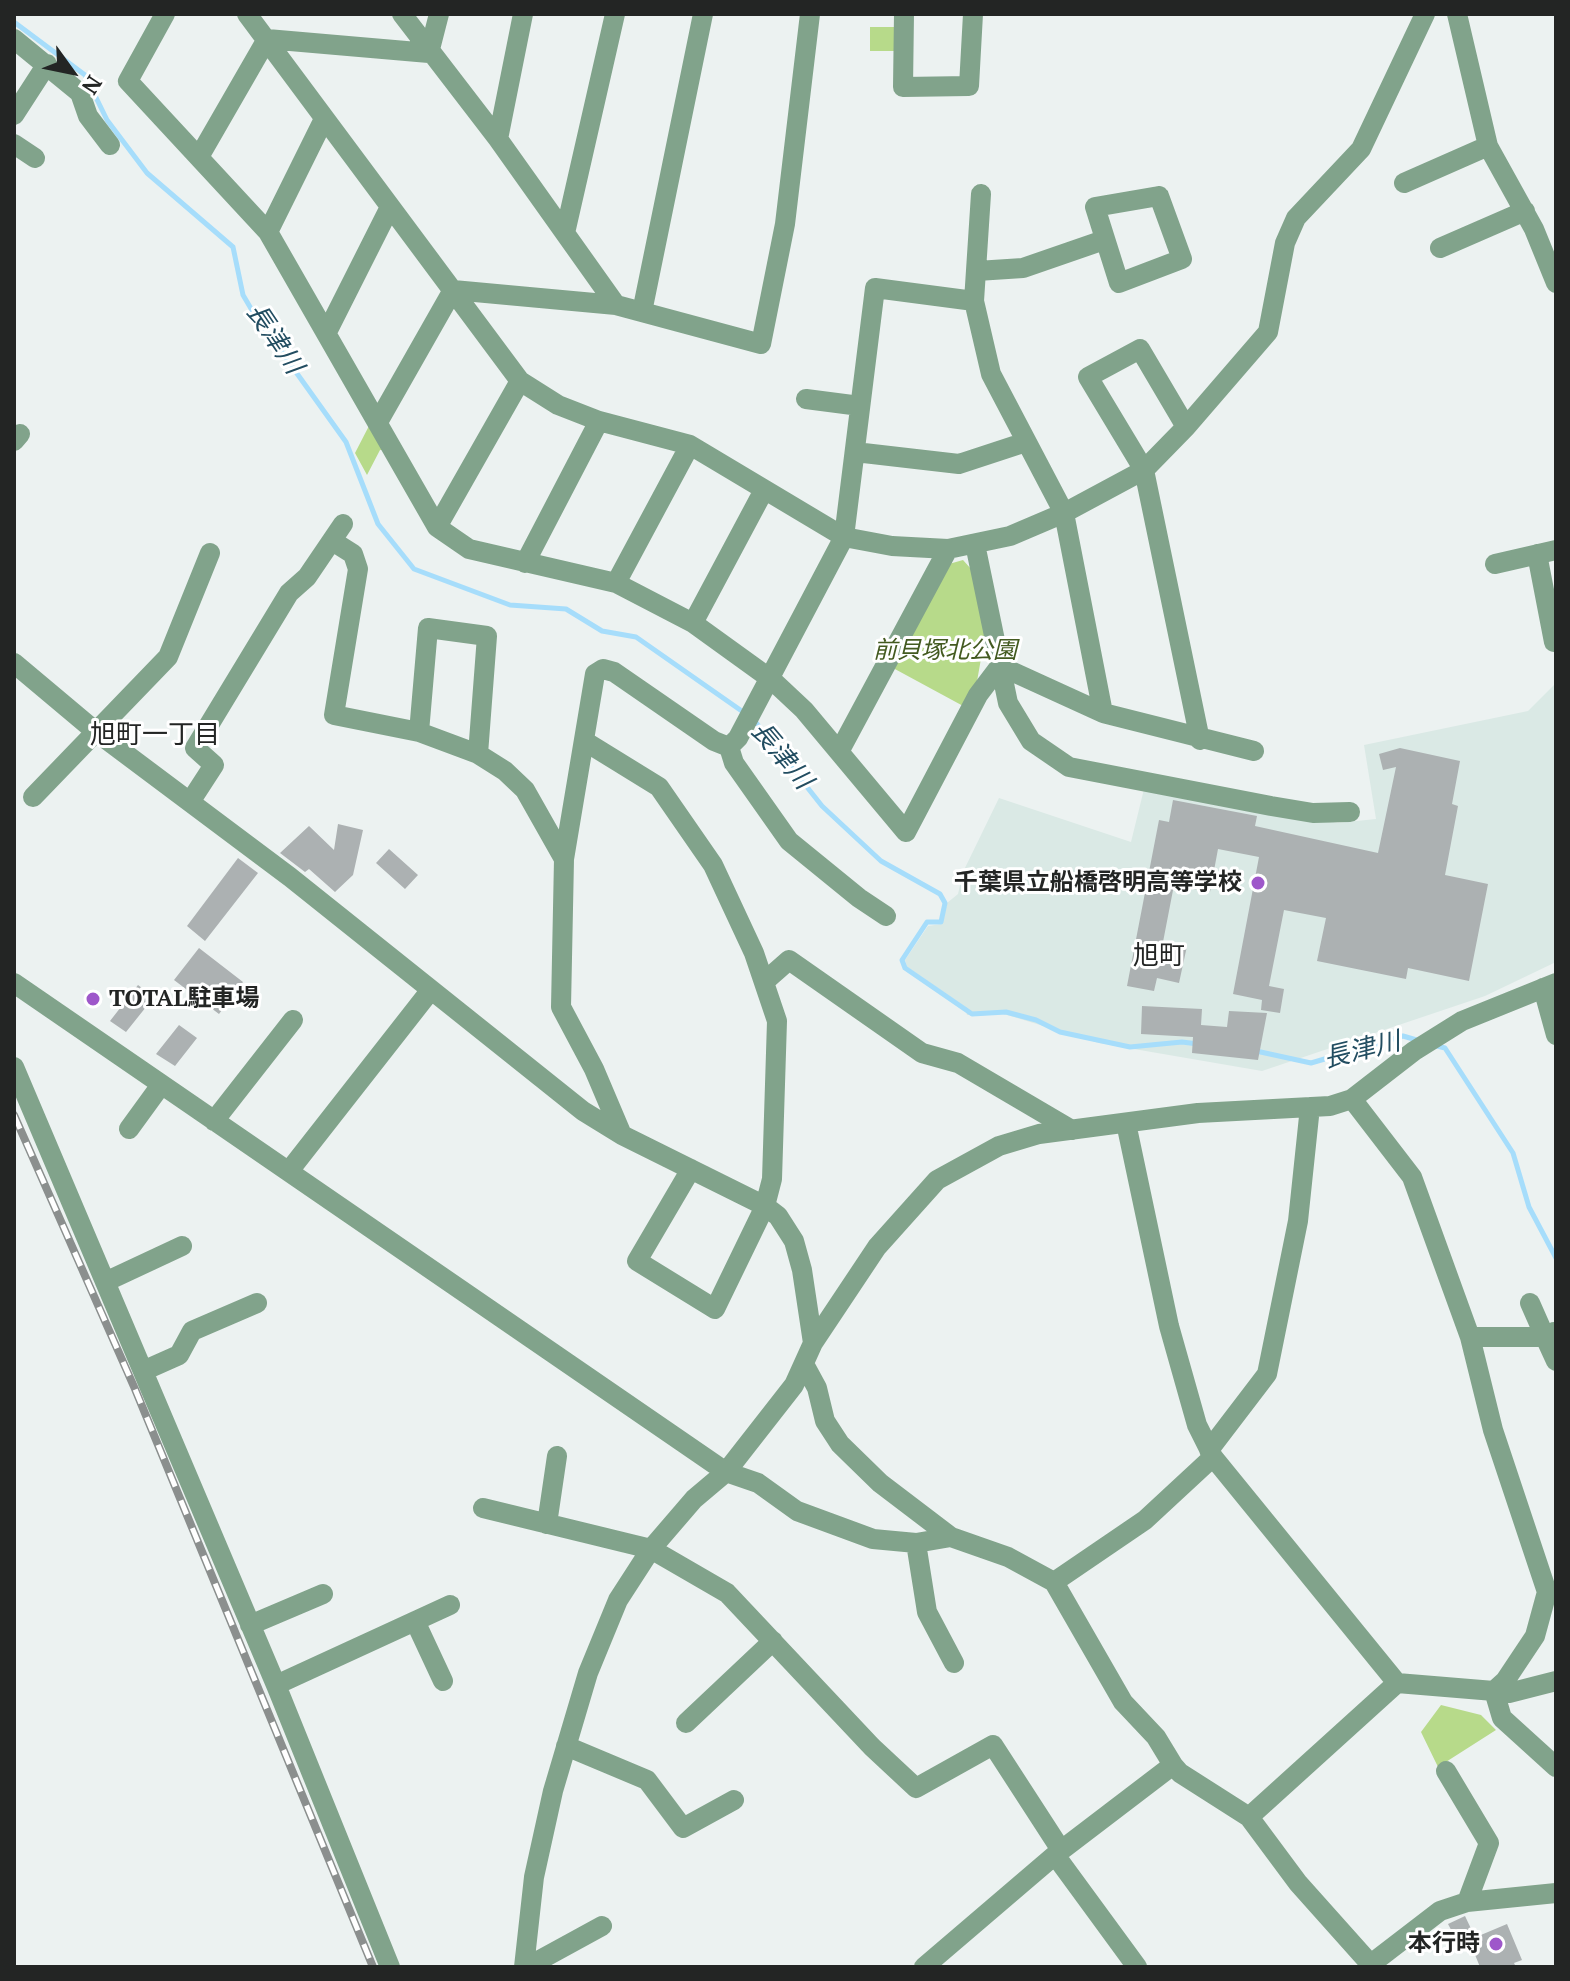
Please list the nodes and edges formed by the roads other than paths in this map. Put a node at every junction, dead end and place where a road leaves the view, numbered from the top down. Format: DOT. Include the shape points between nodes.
graph roads {
  1 [pos="165,14"];
  2 [pos="247,14"];
  3 [pos="402,14"];
  4 [pos="439,14"];
  5 [pos="523,14"];
  6 [pos="615,14"];
  7 [pos="703,14"];
  8 [pos="810,14"];
  9 [pos="904,14"];
  10 [pos="973,14"];
  11 [pos="1425,14"];
  12 [pos="1457,14"];
  13 [pos="14,39"];
  14 [pos="267,39"];
  15 [pos="429,53"];
  16 [pos="47,64"];
  17 [pos="14,115"];
  18 [pos="324,119"];
  19 [pos="498,139"];
  20 [pos="14,144"];
  21 [pos="110,145"];
  22 [pos="1488,146"];
  23 [pos="199,157"];
  24 [pos="35,158"];
  25 [pos="1404,183"];
  26 [pos="981,194"];
  27 [pos="390,207"];
  28 [pos="1525,211"];
  29 [pos="268,232"];
  30 [pos="565,233"];
  31 [pos="1104,240"];
  32 [pos="1440,248"];
  33 [pos="977,271"];
  34 [pos="1556,283"];
  35 [pos="453,290"];
  36 [pos="974,301"];
  37 [pos="616,305"];
  38 [pos="642,312"];
  39 [pos="328,330"];
  40 [pos="520,381"];
  41 [pos="806,399"];
  42 [pos="860,406"];
  43 [pos="599,421"];
  44 [pos="378,422"];
  45 [pos="1186,427"];
  46 [pos="1026,442"];
  47 [pos="690,445"];
  48 [pos="855,452"];
  49 [pos="1144,470"];
  50 [pos="764,490"];
  51 [pos="1064,513"];
  52 [pos="437,527"];
  53 [pos="844,537"];
  54 [pos="975,544"];
  55 [pos="948,549"];
  56 [pos="1547,552"];
  57 [pos="210,553"];
  58 [pos="525,563"];
  59 [pos="1495,564"];
  60 [pos="616,583"];
  61 [pos="693,623"];
  62 [pos="1554,642"];
  63 [pos="14,663"];
  64 [pos="1000,666"];
  65 [pos="772,680"];
  66 [pos="1103,713"];
  67 [pos="95,731"];
  68 [pos="419,732"];
  69 [pos="1200,740"];
  70 [pos="586,742"];
  71 [pos="729,747"];
  72 [pos="1254,751"];
  73 [pos="839,752"];
  74 [pos="478,754"];
  75 [pos="33,797"];
  76 [pos="190,802"];
  77 [pos="1350,812"];
  78 [pos="564,859"];
  79 [pos="886,916"];
  80 [pos="764,982"];
  81 [pos="14,983"];
  82 [pos="1549,985"];
  83 [pos="430,991"];
  84 [pos="293,1020"];
  85 [pos="1556,1035"];
  86 [pos="14,1067"];
  87 [pos="161,1085"];
  88 [pos="1352,1099"];
  89 [pos="1310,1107"];
  90 [pos="214,1121"];
  91 [pos="1126,1123"];
  92 [pos="129,1129"];
  93 [pos="1072,1130"];
  94 [pos="622,1135"];
  95 [pos="691,1169"];
  96 [pos="289,1171"];
  97 [pos="765,1206"];
  98 [pos="182,1246"];
  99 [pos="105,1282"];
  100 [pos="257,1303"];
  101 [pos="1530,1303"];
  102 [pos="1551,1334"];
  103 [pos="1470,1337"];
  104 [pos="813,1343"];
  105 [pos="1556,1361"];
  106 [pos="804,1364"];
  107 [pos="143,1371"];
  108 [pos="1211,1454"];
  109 [pos="557,1456"];
  110 [pos="726,1472"];
  111 [pos="483,1508"];
  112 [pos="547,1524"];
  113 [pos="951,1537"];
  114 [pos="916,1543"];
  115 [pos="651,1549"];
  116 [pos="1054,1582"];
  117 [pos="323,1594"];
  118 [pos="1552,1594"];
  119 [pos="450,1605"];
  120 [pos="415,1621"];
  121 [pos="250,1625"];
  122 [pos="773,1641"];
  123 [pos="954,1663"];
  124 [pos="443,1681"];
  125 [pos="1556,1681"];
  126 [pos="1397,1683"];
  127 [pos="276,1685"];
  128 [pos="1494,1691"];
  129 [pos="686,1723"];
  130 [pos="566,1746"];
  131 [pos="1173,1765"];
  132 [pos="1556,1767"];
  133 [pos="1446,1771"];
  134 [pos="734,1800"];
  135 [pos="1249,1817"];
  136 [pos="1058,1852"];
  137 [pos="1556,1878"];
  138 [pos="1548,1894"];
  139 [pos="1467,1902"];
  140 [pos="602,1926"];
  141 [pos="1372,1965"];
  142 [pos="390,1967"];
  143 [pos="525,1967"];
  144 [pos="924,1967"];
  145 [pos="1137,1967"];
  1 -- 23 [label="street" via="128,81"];
  2 -- 14 [label="street"];
  3 -- 15 [label="street"];
  4 -- 15 [label="street"];
  5 -- 19 [label="street"];
  6 -- 30 [label="street"];
  7 -- 38 [label="street"];
  8 -- 38 [label="street" via="785,224 761,344"];
  9 -- 10 [label="street" via="903,87 969,86"];
  11 -- 45 [label="street" via="1361,149 1296,218 1285,243 1268,332"];
  12 -- 22 [label="street"];
  13 -- 16 [label="street"];
  14 -- 15 [label="street"];
  14 -- 18 [label="street"];
  14 -- 23 [label="street"];
  15 -- 19 [label="street"];
  16 -- 17 [label="street"];
  16 -- 21 [label="street" via="80,93 88,116"];
  18 -- 27 [label="street"];
  18 -- 29 [label="street"];
  19 -- 30 [label="street"];
  20 -- 24 [label="street"];
  22 -- 25 [label="street"];
  22 -- 28 [label="street"];
  23 -- 29 [label="street"];
  26 -- 33 [label="street"];
  27 -- 35 [label="street"];
  27 -- 39 [label="street"];
  28 -- 32 [label="street"];
  28 -- 34 [label="street"];
  29 -- 39 [label="street"];
  30 -- 37 [label="street"];
  31 -- 31 [label="street" via="1119,283 1182,259 1159,196 1095,207"];
  31 -- 33 [label="street" via="1023,268"];
  33 -- 36 [label="street"];
  35 -- 37 [label="street"];
  35 -- 40 [label="street"];
  35 -- 44 [label="street"];
  36 -- 42 [label="street" via="875,288"];
  36 -- 46 [label="street" via="991,374"];
  37 -- 38 [label="street"];
  39 -- 44 [label="street"];
  40 -- 43 [label="street" via="558,405"];
  40 -- 52 [label="street"];
  41 -- 42 [label="street"];
  42 -- 48 [label="street"];
  43 -- 47 [label="street"];
  43 -- 58 [label="street"];
  44 -- 52 [label="street"];
  45 -- 49 [label="street"];
  45 -- 49 [label="street" via="1140,349 1088,377"];
  46 -- 48 [label="street" via="959,464"];
  46 -- 51 [label="street"];
  47 -- 50 [label="street"];
  47 -- 60 [label="street"];
  48 -- 53 [label="street"];
  49 -- 51 [label="street"];
  49 -- 69 [label="street"];
  50 -- 53 [label="street"];
  50 -- 61 [label="street"];
  51 -- 54 [label="street"];
  51 -- 66 [label="street"];
  52 -- 58 [label="street" via="469,549"];
  53 -- 55 [label="street"];
  53 -- 65 [label="street"];
  54 -- 55 [label="street"];
  54 -- 64 [label="street"];
  55 -- 73 [label="street"];
  56 -- 59 [label="street"];
  56 -- 62 [label="street"];
  57 -- 67 [label="street" via="168,657"];
  58 -- 60 [label="street"];
  60 -- 61 [label="street"];
  61 -- 65 [label="street"];
  63 -- 67 [label="street"];
  64 -- 66 [label="street"];
  64 -- 73 [label="street" via="978,695 906,832"];
  64 -- 77 [label="street" via="1008,703 1031,741 1069,767 1313,813"];
  65 -- 71 [label="street"];
  65 -- 73 [label="street"];
  66 -- 69 [label="street"];
  67 -- 75 [label="street"];
  67 -- 76 [label="street"];
  68 -- 74 [label="street"];
  68 -- 74 [label="street" via="428,628 487,636"];
  68 -- 76 [label="street" via="334,715 358,569 338,533 289,593 195,748 214,765"];
  69 -- 72 [label="street"];
  70 -- 71 [label="street" via="595,674 603,669"];
  70 -- 78 [label="street"];
  70 -- 80 [label="street" via="659,787 713,865"];
  71 -- 79 [label="street" via="734,763 789,841"];
  74 -- 78 [label="street" via="525,790"];
  76 -- 83 [label="street"];
  78 -- 94 [label="street" via="561,1007"];
  80 -- 93 [label="street" via="789,960 922,1053 958,1063"];
  80 -- 97 [label="street" via="777,1021 772,1179"];
  81 -- 87 [label="street"];
  82 -- 85 [label="street"];
  82 -- 88 [label="street" via="1462,1021"];
  83 -- 94 [label="street" via="583,1111"];
  83 -- 96 [label="street"];
  84 -- 90 [label="street"];
  86 -- 99 [label="street"];
  87 -- 90 [label="street"];
  87 -- 92 [label="street"];
  88 -- 89 [label="street"];
  88 -- 103 [label="street" via="1412,1177"];
  89 -- 91 [label="street"];
  89 -- 108 [label="street" via="1298,1221 1267,1374"];
  90 -- 96 [label="street"];
  91 -- 93 [label="street"];
  91 -- 108 [label="street" via="1169,1326 1197,1425"];
  93 -- 104 [label="street" via="999,1146 937,1180 877,1247"];
  94 -- 95 [label="street"];
  95 -- 97 [label="street"];
  95 -- 97 [label="street" via="637,1261 715,1309"];
  96 -- 110 [label="street"];
  97 -- 104 [label="street" via="794,1241"];
  98 -- 99 [label="street"];
  99 -- 107 [label="street"];
  100 -- 107 [label="street" via="192,1331 179,1355"];
  101 -- 102 [label="street"];
  102 -- 103 [label="street"];
  102 -- 105 [label="street"];
  103 -- 118 [label="street" via="1493,1430"];
  104 -- 106 [label="street"];
  106 -- 110 [label="street" via="794,1385"];
  106 -- 113 [label="street" via="825,1421 840,1444 880,1483"];
  107 -- 121 [label="street"];
  108 -- 116 [label="street" via="1145,1520"];
  108 -- 126 [label="street"];
  109 -- 112 [label="street"];
  110 -- 114 [label="street" via="758,1483 797,1511 873,1539"];
  110 -- 115 [label="street" via="694,1499"];
  111 -- 112 [label="street"];
  112 -- 115 [label="street"];
  113 -- 114 [label="street"];
  113 -- 116 [label="street" via="1008,1557"];
  114 -- 123 [label="street" via="927,1612"];
  115 -- 122 [label="street" via="727,1593"];
  115 -- 130 [label="street" via="618,1600"];
  116 -- 131 [label="street" via="1123,1702 1156,1737"];
  117 -- 121 [label="street"];
  118 -- 128 [label="street" via="1535,1636"];
  119 -- 120 [label="street"];
  120 -- 124 [label="street"];
  120 -- 127 [label="street"];
  121 -- 127 [label="street"];
  122 -- 129 [label="street"];
  122 -- 136 [label="street" via="916,1788 993,1745"];
  125 -- 128 [label="street" via="1509,1693"];
  126 -- 128 [label="street"];
  126 -- 135 [label="street"];
  127 -- 142 [label="street"];
  128 -- 132 [label="street" via="1502,1718"];
  130 -- 134 [label="street" via="647,1780 683,1828"];
  130 -- 143 [label="street" via="534,1877"];
  131 -- 135 [label="street"];
  131 -- 136 [label="street"];
  133 -- 139 [label="street" via="1489,1843"];
  135 -- 141 [label="street" via="1298,1883"];
  136 -- 144 [label="street"];
  136 -- 145 [label="street"];
  137 -- 138 [label="street"];
  138 -- 139 [label="street"];
  139 -- 141 [label="street" via="1440,1911"];
  140 -- 143 [label="street"];
}
